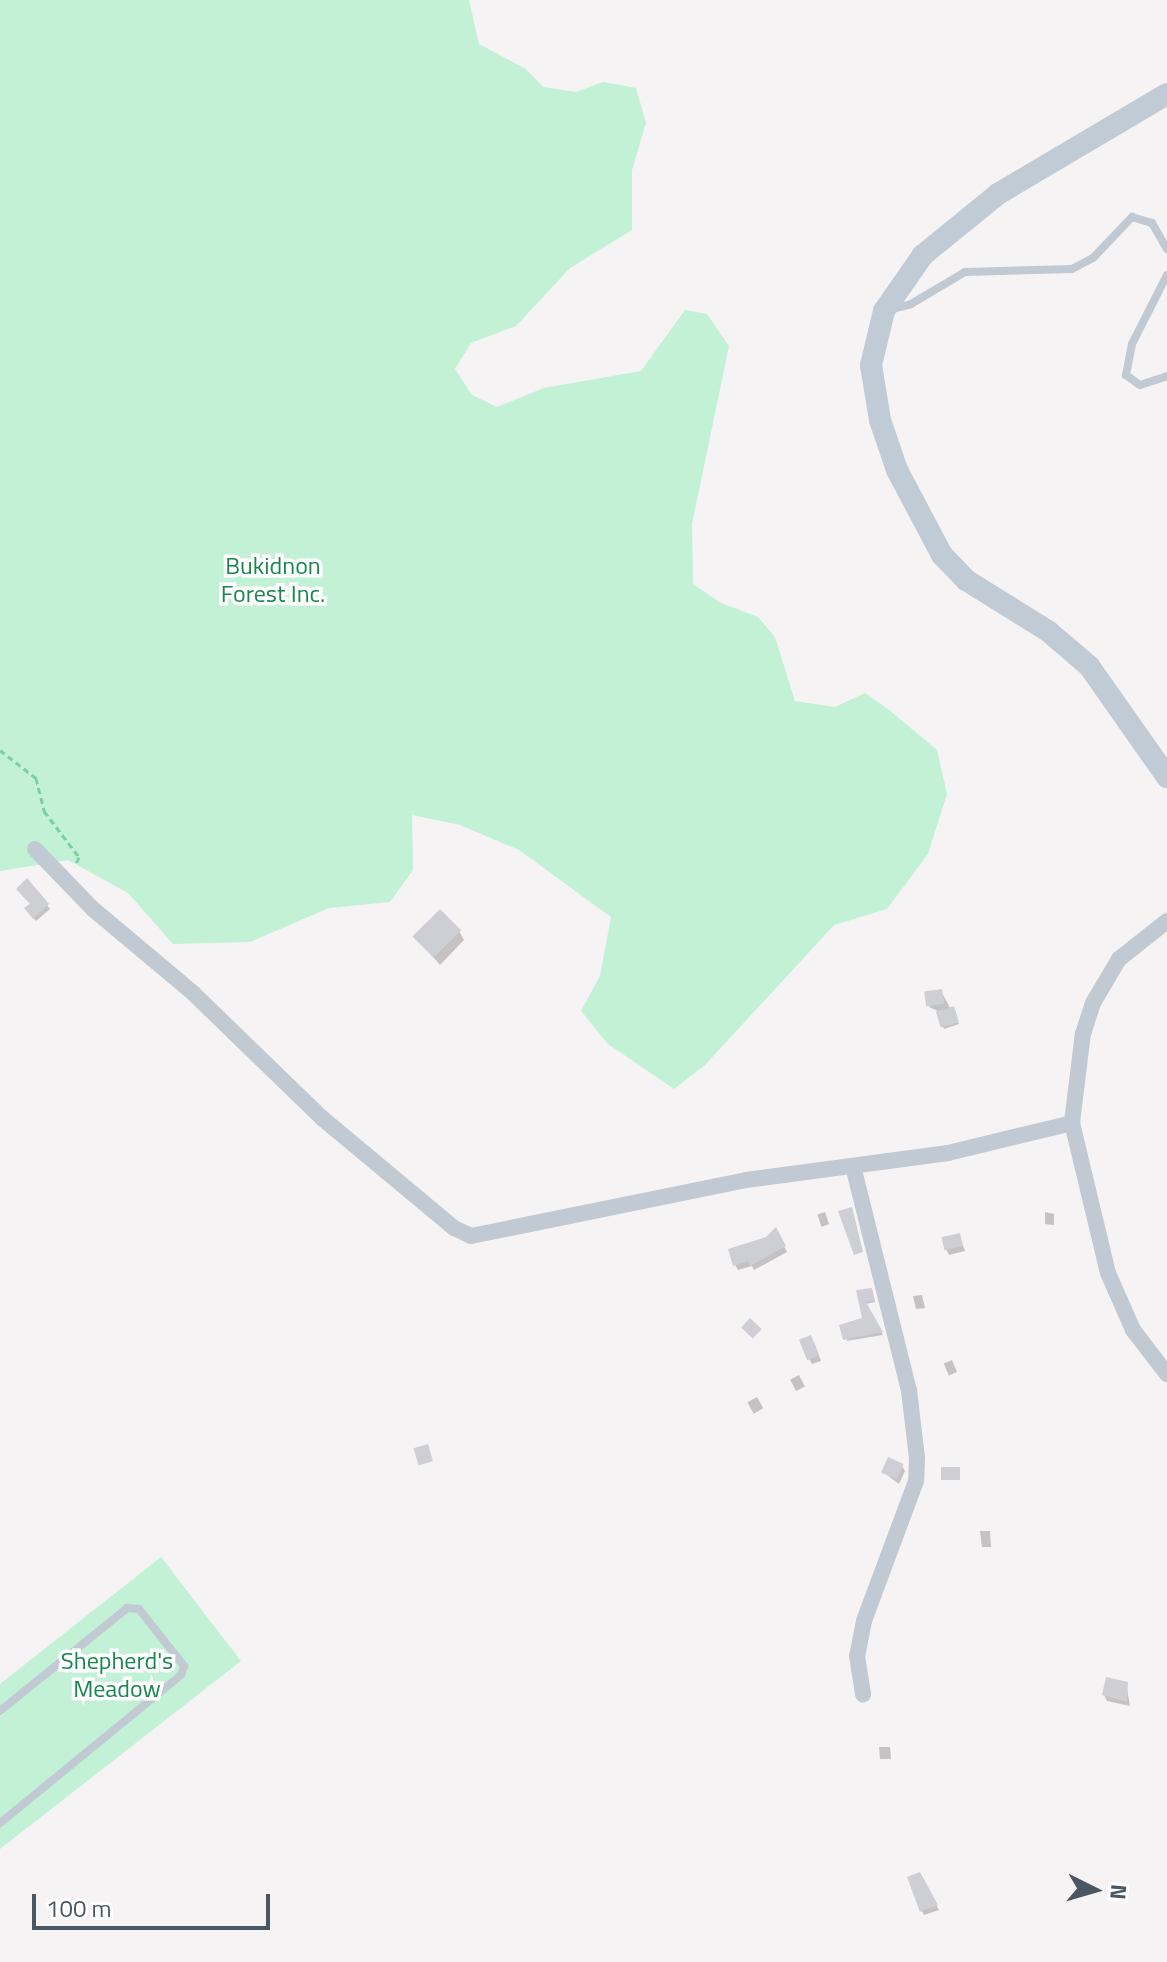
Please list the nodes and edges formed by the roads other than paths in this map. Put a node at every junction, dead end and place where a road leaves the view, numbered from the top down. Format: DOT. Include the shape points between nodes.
graph roads {
  1 [pos="1167,94"];
  2 [pos="1167,249"];
  3 [pos="1167,275"];
  4 [pos="884,311"];
  5 [pos="1167,376"];
  6 [pos="1167,777"];
  7 [pos="35,849"];
  8 [pos="1167,921"];
  9 [pos="1072,1123"];
  10 [pos="853,1166"];
  11 [pos="1167,1374"];
  12 [pos="863,1695"];
  13 [pos="1,1707"];
  14 [pos="0,1823"];
  1 -- 4 [label="main road" via="959,223 902,279"];
  2 -- 4 [label="lane" via="1152,223 1132,217 1093,258 1072,269 965,272 911,304"];
  3 -- 5 [label="lane" via="1132,344 1126,375 1140,385"];
  4 -- 6 [label="main road" via="871,365 880,420 897,470 942,555 966,580 1048,631 1089,666"];
  7 -- 10 [label="street" via="322,1118 462,1233 484,1235 746,1180"];
  8 -- 9 [label="street" via="1119,959 1099,991 1083,1033"];
  9 -- 10 [label="street" via="948,1153"];
  9 -- 11 [label="street" via="1108,1273 1133,1330"];
  10 -- 12 [label="street" via="909,1390 917,1458 916,1481 864,1621 857,1656"];
  13 -- 14 [label="lane" via="127,1608 139,1609 184,1666 181,1675"];
}
